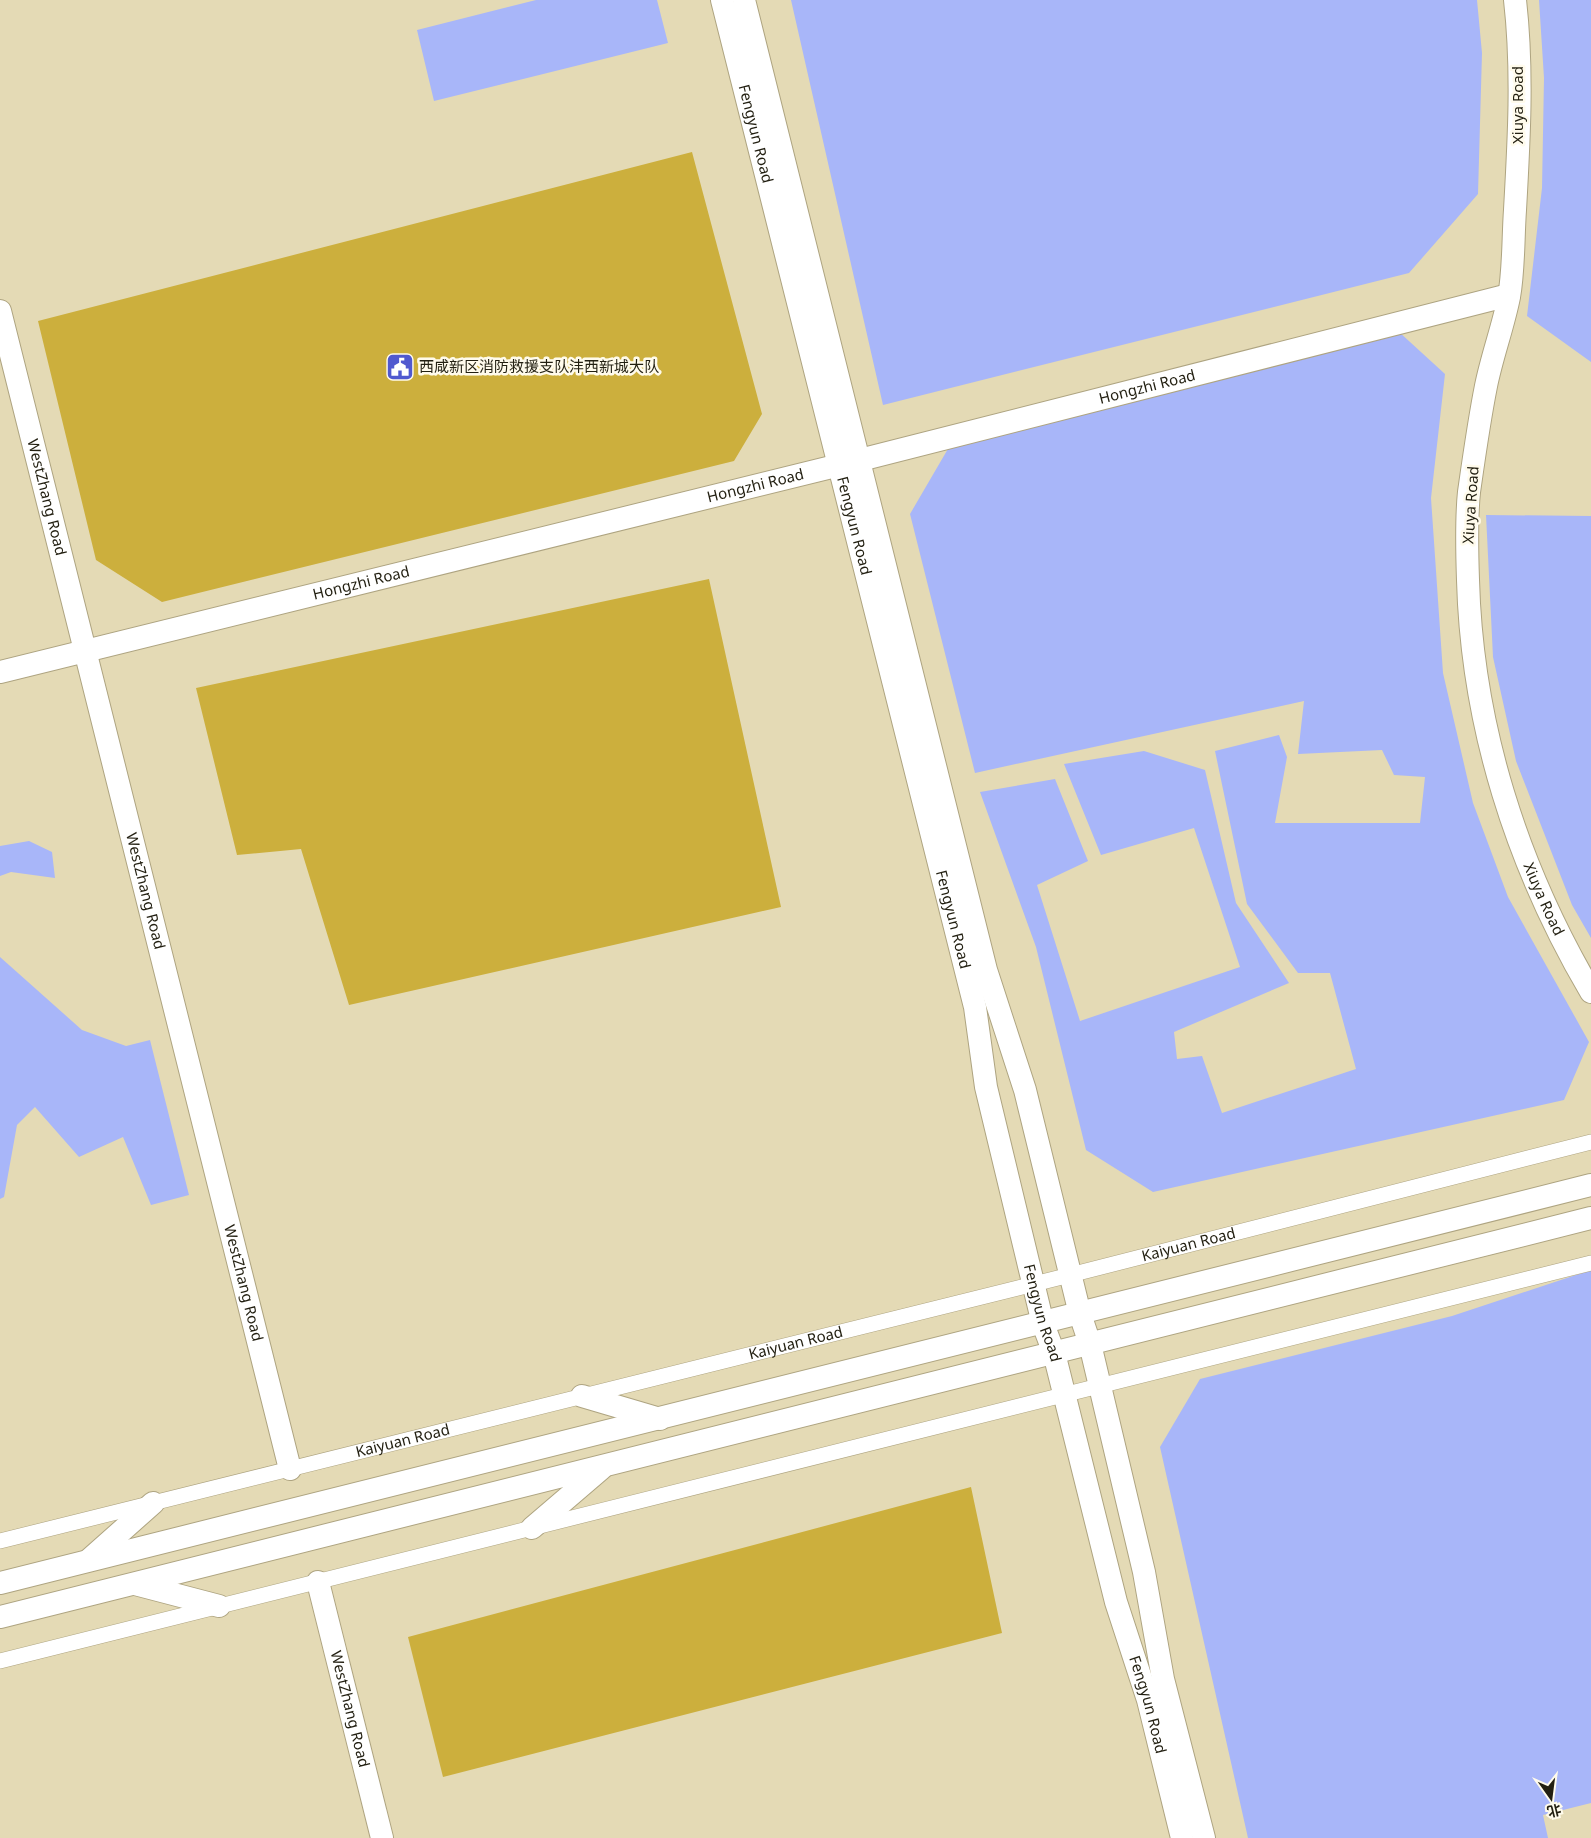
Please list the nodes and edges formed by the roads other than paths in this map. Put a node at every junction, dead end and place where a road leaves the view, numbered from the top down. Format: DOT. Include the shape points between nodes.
graph roads {
  1 [pos="722,0"];
  2 [pos="744,0"];
  3 [pos="1515,0"];
  4 [pos="1510,295"];
  5 [pos="0,311"];
  6 [pos="850,462"];
  7 [pos="85,651"];
  8 [pos="0,672"];
  9 [pos="1591,992"];
  10 [pos="1591,1142"];
  11 [pos="1591,1185"];
  12 [pos="1591,1218"];
  13 [pos="1591,1263"];
  14 [pos="1070,1275"];
  15 [pos="1034,1284"];
  16 [pos="1080,1314"];
  17 [pos="1043,1324"];
  18 [pos="1090,1344"];
  19 [pos="1054,1353"];
  20 [pos="1100,1386"];
  21 [pos="1064,1395"];
  22 [pos="582,1396"];
  23 [pos="661,1419"];
  24 [pos="605,1465"];
  25 [pos="290,1469"];
  26 [pos="153,1503"];
  27 [pos="532,1528"];
  28 [pos="0,1541"];
  29 [pos="88,1562"];
  30 [pos="318,1582"];
  31 [pos="0,1583"];
  32 [pos="134,1584"];
  33 [pos="219,1606"];
  34 [pos="0,1617"];
  35 [pos="0,1662"];
  36 [pos="382,1838"];
  37 [pos="1182,1838"];
  38 [pos="1204,1838"];
  1 -- 6 [label="street, Fengyun Road"];
  2 -- 6 [label="street, Fengyun Road"];
  3 -- 4 [label="street, Xiuya Road" via="1519,129"];
  4 -- 6 [label="street, Hongzhi Road"];
  4 -- 9 [label="street, Xiuya Road" via="1486,385 1469,495 1467,546 1473,656 1488,735 1511,824 1536,886"];
  5 -- 7 [label="street, WestZhang Road"];
  6 -- 7 [label="street, Hongzhi Road"];
  6 -- 14 [label="street, Fengyun Road" via="986,970 1025,1090"];
  6 -- 15 [label="street, Fengyun Road" via="975,1007 986,1087"];
  7 -- 8 [label="street, Hongzhi Road"];
  7 -- 25 [label="street, WestZhang Road"];
  10 -- 14 [label="street, Kaiyuan Road"];
  11 -- 16 [label="street"];
  12 -- 18 [label="street"];
  13 -- 20 [label="street"];
  14 -- 15 [label="street, Kaiyuan Road"];
  14 -- 16 [label="street, Fengyun Road"];
  15 -- 17 [label="street, Fengyun Road"];
  15 -- 22 [label="street, Kaiyuan Road"];
  16 -- 17 [label="street"];
  16 -- 18 [label="street, Fengyun Road"];
  17 -- 19 [label="street, Fengyun Road"];
  17 -- 23 [label="street"];
  18 -- 19 [label="street"];
  18 -- 20 [label="street, Fengyun Road"];
  19 -- 21 [label="street, Fengyun Road"];
  19 -- 24 [label="street"];
  20 -- 21 [label="street"];
  20 -- 38 [label="street, Fengyun Road" via="1144,1572 1164,1679"];
  21 -- 27 [label="street"];
  21 -- 37 [label="street, Fengyun Road" via="1116,1602 1148,1700"];
  22 -- 23 [label="street"];
  22 -- 25 [label="street, Kaiyuan Road"];
  23 -- 29 [label="street"];
  24 -- 27 [label="street"];
  24 -- 32 [label="street"];
  25 -- 26 [label="street, Kaiyuan Road"];
  26 -- 28 [label="street, Kaiyuan Road"];
  26 -- 29 [label="street"];
  27 -- 30 [label="street"];
  29 -- 31 [label="street"];
  30 -- 33 [label="street"];
  30 -- 36 [label="street, WestZhang Road"];
  32 -- 33 [label="street"];
  32 -- 34 [label="street"];
  33 -- 35 [label="street"];
}
